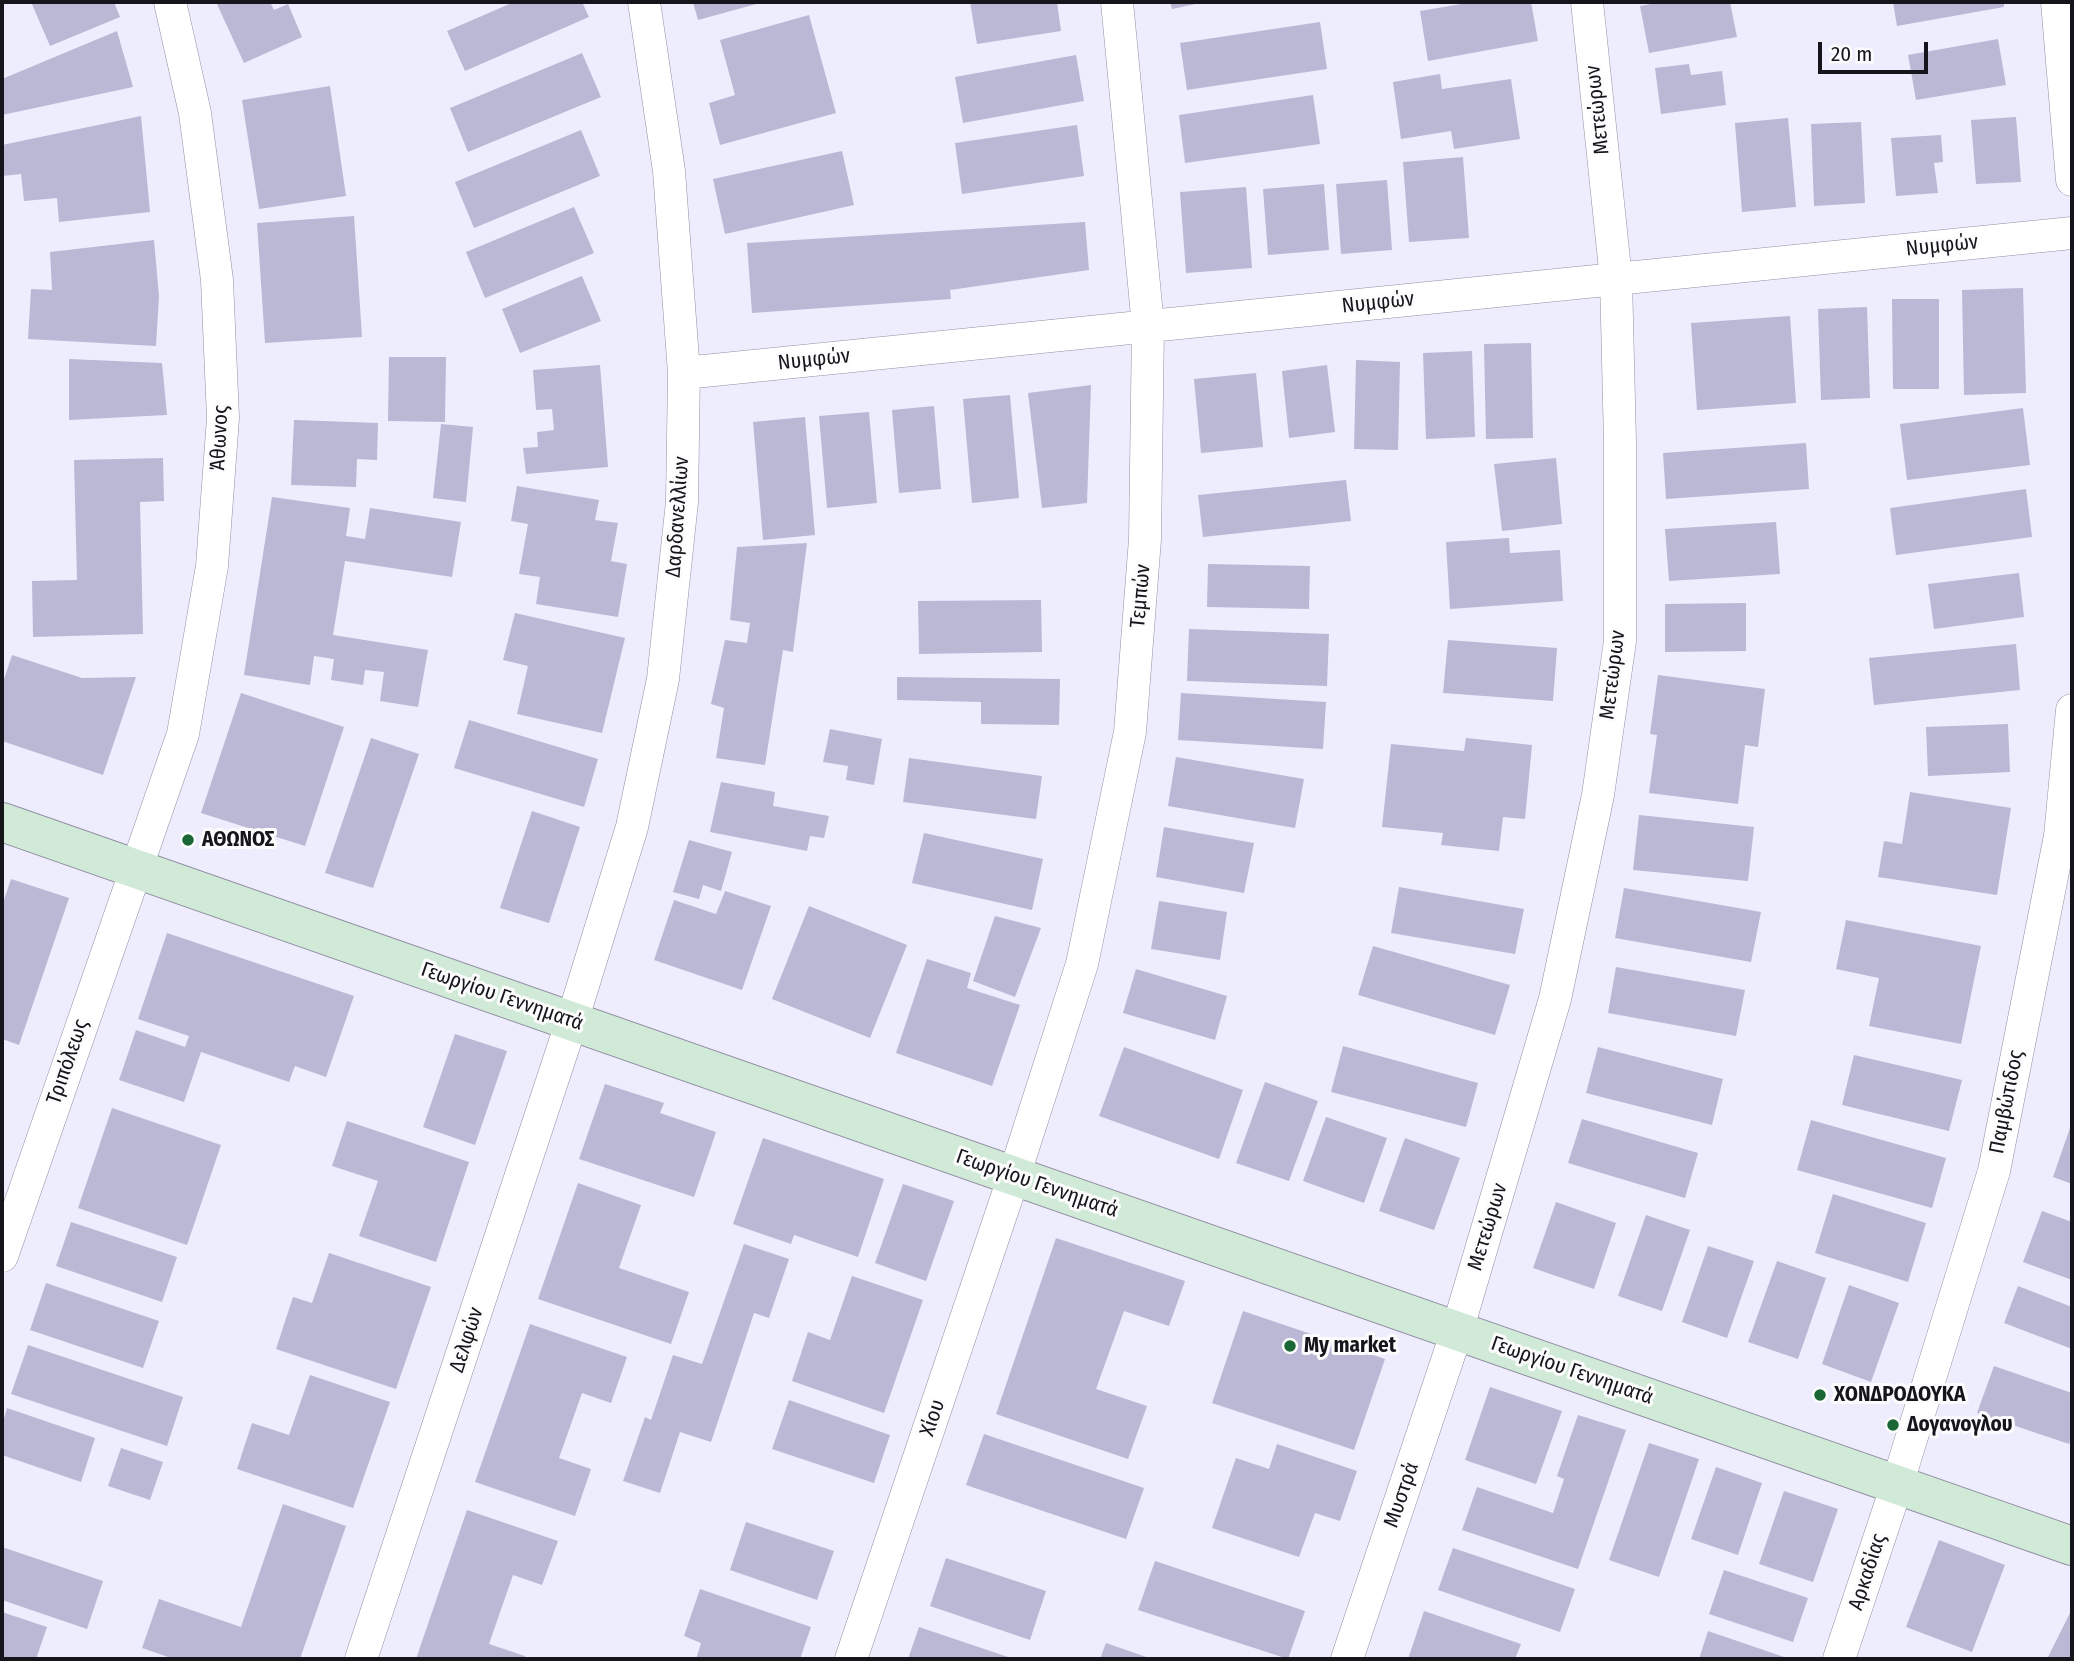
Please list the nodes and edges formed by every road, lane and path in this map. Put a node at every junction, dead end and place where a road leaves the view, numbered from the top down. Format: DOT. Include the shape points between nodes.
graph roads {
  1 [pos="170,2"];
  2 [pos="644,2"];
  3 [pos="1117,2"];
  4 [pos="1587,2"];
  5 [pos="2057,2"];
  6 [pos="2072,180"];
  7 [pos="2072,233"];
  8 [pos="1616,279"];
  9 [pos="1148,326"];
  10 [pos="684,373"];
  11 [pos="2072,710"];
  12 [pos="2,822"];
  13 [pos="134,868"];
  14 [pos="572,1021"];
  15 [pos="1014,1176"];
  16 [pos="2,1256"];
  17 [pos="1457,1331"];
  18 [pos="1897,1485"];
  19 [pos="2072,1546"];
  20 [pos="361,1659"];
  21 [pos="851,1659"];
  22 [pos="1347,1659"];
  23 [pos="1839,1659"];
  1 -- 13 [label="street, Άθωνος" via="195,113 217,280 223,418 212,566 183,734"];
  2 -- 10 [label="street, Δαρδανελλίων" via="668,171"];
  3 -- 9 [label="street, Τεμπών"];
  4 -- 8 [label="street, Μετεώρων"];
  5 -- 6 [label="street"];
  7 -- 8 [label="street, Νυμφών"];
  8 -- 9 [label="street, Νυμφών"];
  8 -- 17 [label="street, Μετεώρων" via="1620,641 1598,794 1555,999"];
  9 -- 10 [label="street, Νυμφών"];
  9 -- 15 [label="street, Τεμπών" via="1145,539 1130,733 1082,964"];
  10 -- 14 [label="street, Δαρδανελλίων" via="682,502 663,678 632,827"];
  11 -- 18 [label="street, Παμβώτιδος" via="2060,836 1994,1171"];
  12 -- 13 [label="street, Γεωργίου Γεννηματά"];
  13 -- 14 [label="street, Γεωργίου Γεννηματά"];
  13 -- 16 [label="street, Τριπόλεως"];
  14 -- 15 [label="street, Γεωργίου Γεννηματά"];
  14 -- 20 [label="street, Δελφών"];
  15 -- 17 [label="street, Γεωργίου Γεννηματά"];
  15 -- 21 [label="street, Χίου"];
  17 -- 18 [label="street, Γεωργίου Γεννηματά"];
  17 -- 22 [label="street, Μυστρά"];
  18 -- 19 [label="street, Γεωργίου Γεννηματά"];
  18 -- 23 [label="street, Αρκαδίας"];
}
